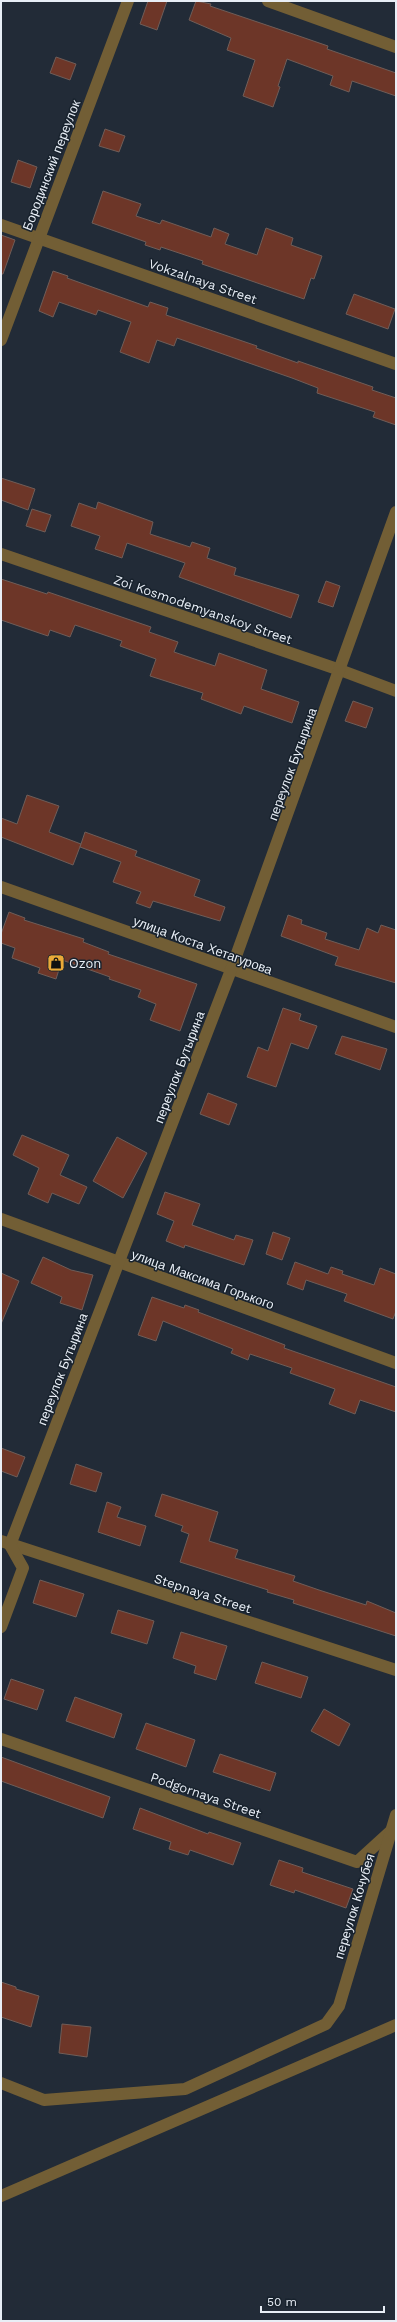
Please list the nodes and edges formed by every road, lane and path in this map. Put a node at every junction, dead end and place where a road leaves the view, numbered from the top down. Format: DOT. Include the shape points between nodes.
graph roads {
  1 [pos="128,1"];
  2 [pos="268,1"];
  3 [pos="396,47"];
  4 [pos="1,225"];
  5 [pos="38,238"];
  6 [pos="1,340"];
  7 [pos="396,364"];
  8 [pos="396,512"];
  9 [pos="1,554"];
  10 [pos="340,670"];
  11 [pos="396,691"];
  12 [pos="1,887"];
  13 [pos="231,970"];
  14 [pos="396,1027"];
  15 [pos="1,1219"];
  16 [pos="118,1264"];
  17 [pos="396,1363"];
  18 [pos="6,1543"];
  19 [pos="1,1627"];
  20 [pos="396,1670"];
  21 [pos="1,1739"];
  22 [pos="396,1815"];
  23 [pos="392,1830"];
  24 [pos="396,2025"];
  25 [pos="1,2083"];
  26 [pos="1,2196"];
  1 -- 5 [label="street, Бородинский переулок"];
  2 -- 3 [label="street"];
  4 -- 5 [label="street, Vokzalnaya Street"];
  5 -- 6 [label="street, Бородинский переулок"];
  5 -- 7 [label="street, Vokzalnaya Street"];
  8 -- 10 [label="street, переулок Бутырина"];
  9 -- 10 [label="street, Zoi Kosmodemyanskoy Street"];
  10 -- 11 [label="street, Zoi Kosmodemyanskoy Street"];
  10 -- 13 [label="street, переулок Бутырина"];
  12 -- 13 [label="street, улица Коста Хетагурова"];
  13 -- 14 [label="street, улица Коста Хетагурова"];
  13 -- 16 [label="street, переулок Бутырина"];
  15 -- 16 [label="street, улица Максима Горького"];
  16 -- 17 [label="street, улица Максима Горького"];
  16 -- 18 [label="street, переулок Бутырина"];
  18 -- 19 [label="street" via="23,1568"];
  18 -- 20 [label="street, Stepnaya Street"];
  21 -- 23 [label="street, Podgornaya Street" via="357,1862"];
  22 -- 23 [label="street, переулок Кочубея"];
  23 -- 25 [label="street, переулок Кочубея" via="339,2006 326,2024 185,2089 44,2100"];
  24 -- 26 [label="street"];
}
